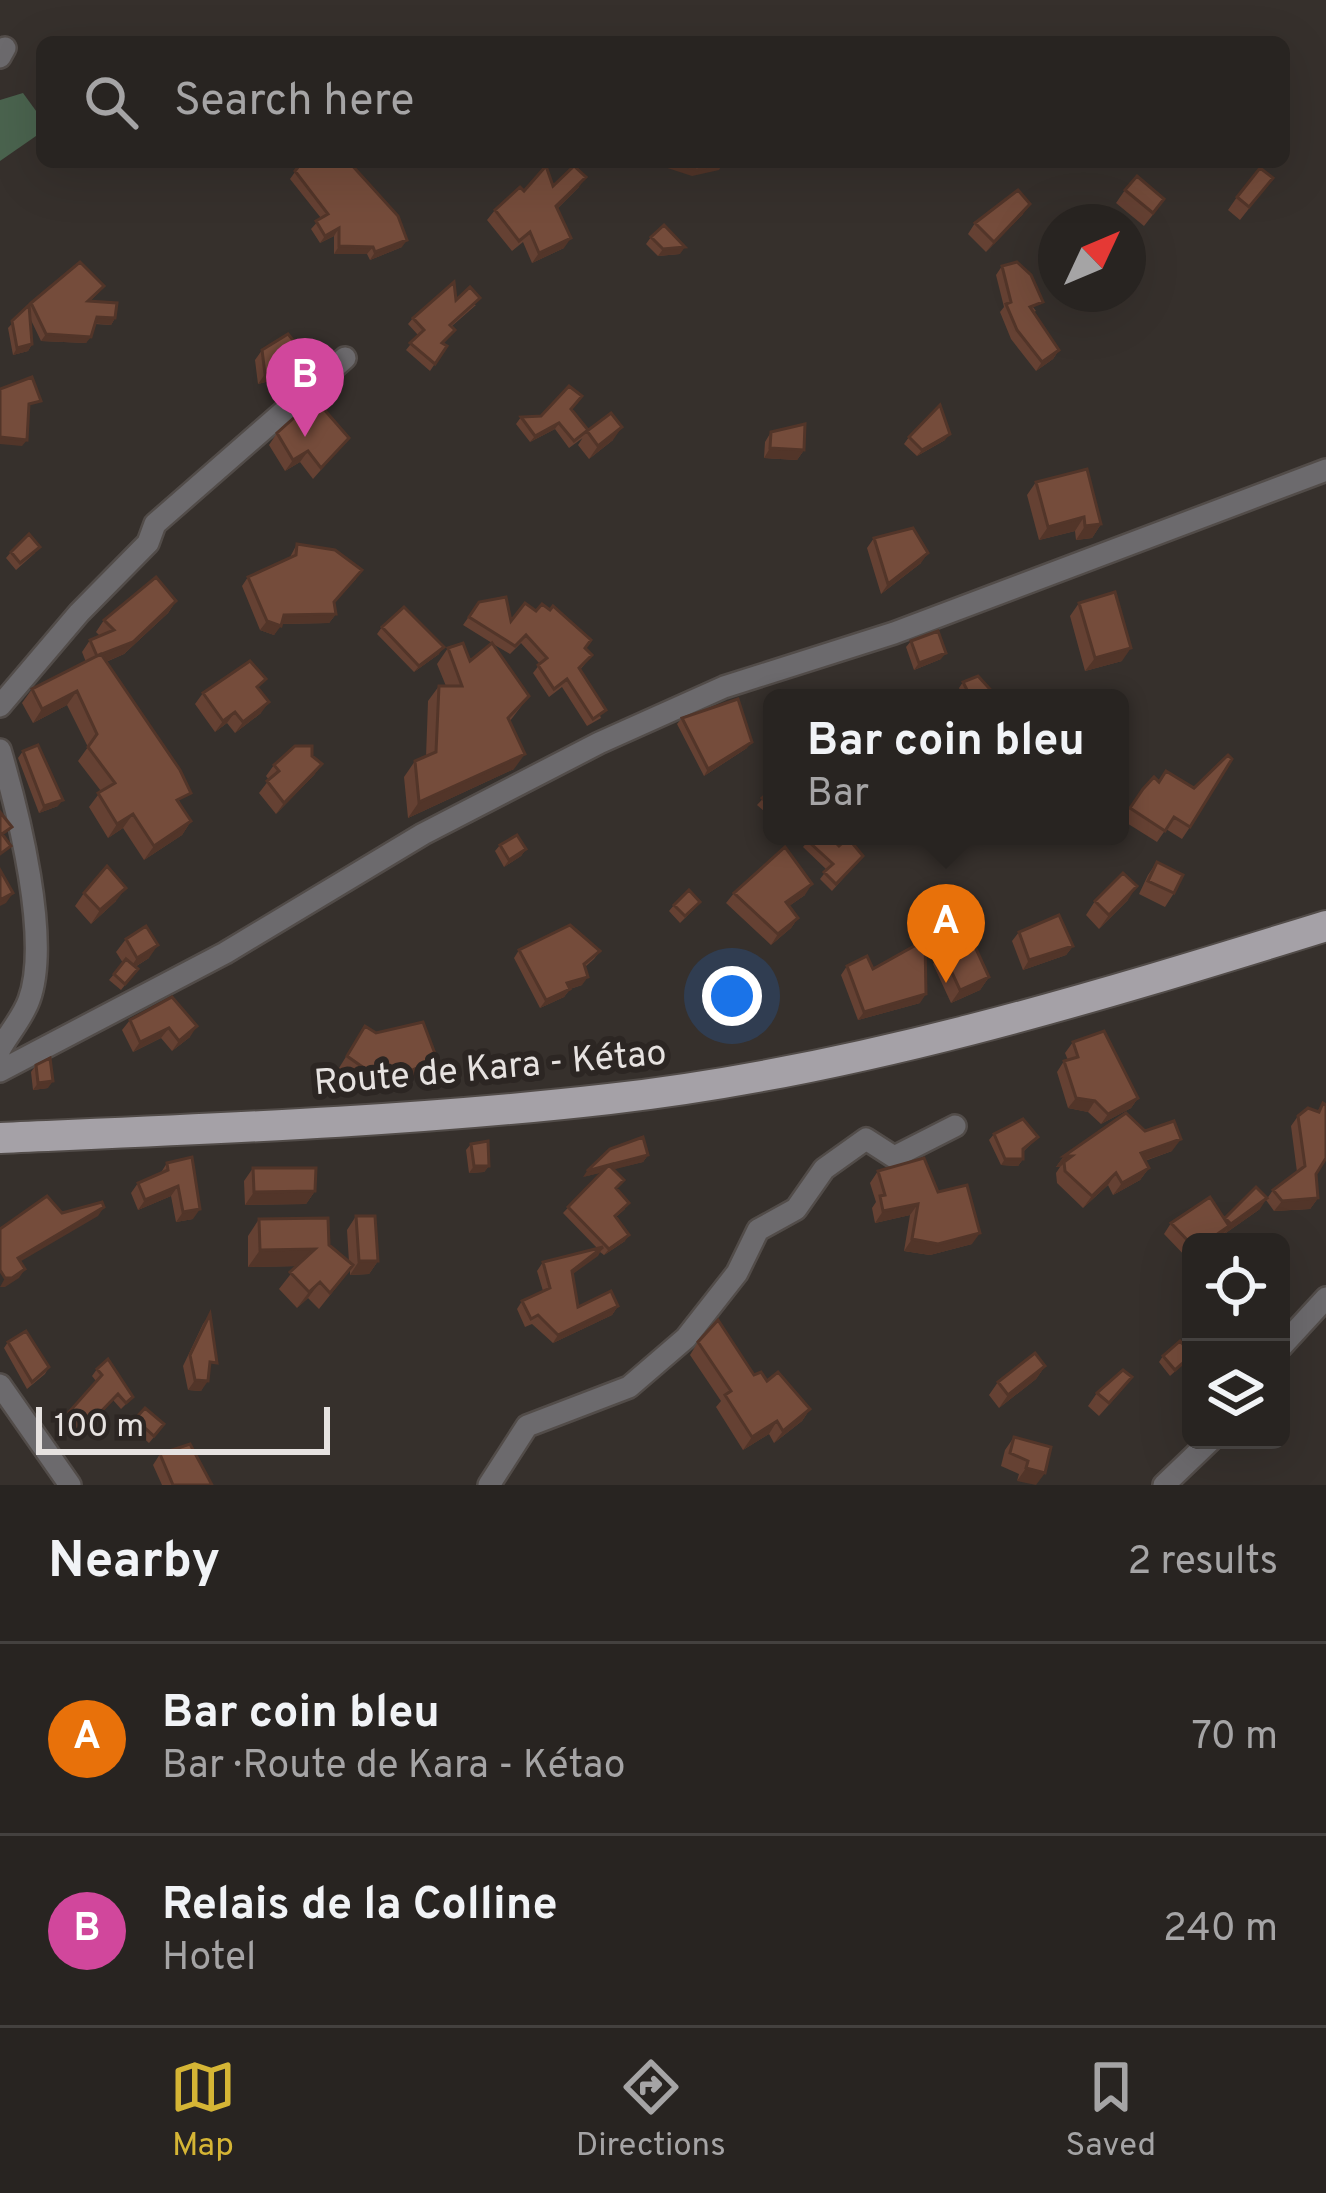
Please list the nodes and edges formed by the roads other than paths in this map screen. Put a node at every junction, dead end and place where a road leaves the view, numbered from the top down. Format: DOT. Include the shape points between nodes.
graph roads {
  1 [pos="345,358"];
  2 [pos="1326,470"];
  3 [pos="0,706"];
  4 [pos="0,750"];
  5 [pos="1326,926"];
  6 [pos="0,1049"];
  7 [pos="0,1071"];
  8 [pos="955,1126"];
  9 [pos="0,1138"];
  10 [pos="1326,1298"];
  11 [pos="1287,1341"];
  12 [pos="0,1385"];
  13 [pos="1202,1449"];
  14 [pos="70,1485"];
  15 [pos="489,1485"];
  16 [pos="1164,1485"];
  1 -- 3 [label="street" via="155,524 148,543"];
  2 -- 7 [label="street" via="893,633 724,687 599,743"];
  4 -- 6 [label="street" via="34,925 30,998"];
  5 -- 9 [label="main road, Route de Kara - Kétao" via="998,1020 738,1079 566,1102"];
  8 -- 15 [label="street" via="894,1157 866,1139 824,1169 796,1209 758,1230 686,1338 629,1387 527,1426"];
  10 -- 11 [label="street"];
  12 -- 14 [label="street"];
  13 -- 16 [label="street"];
}
